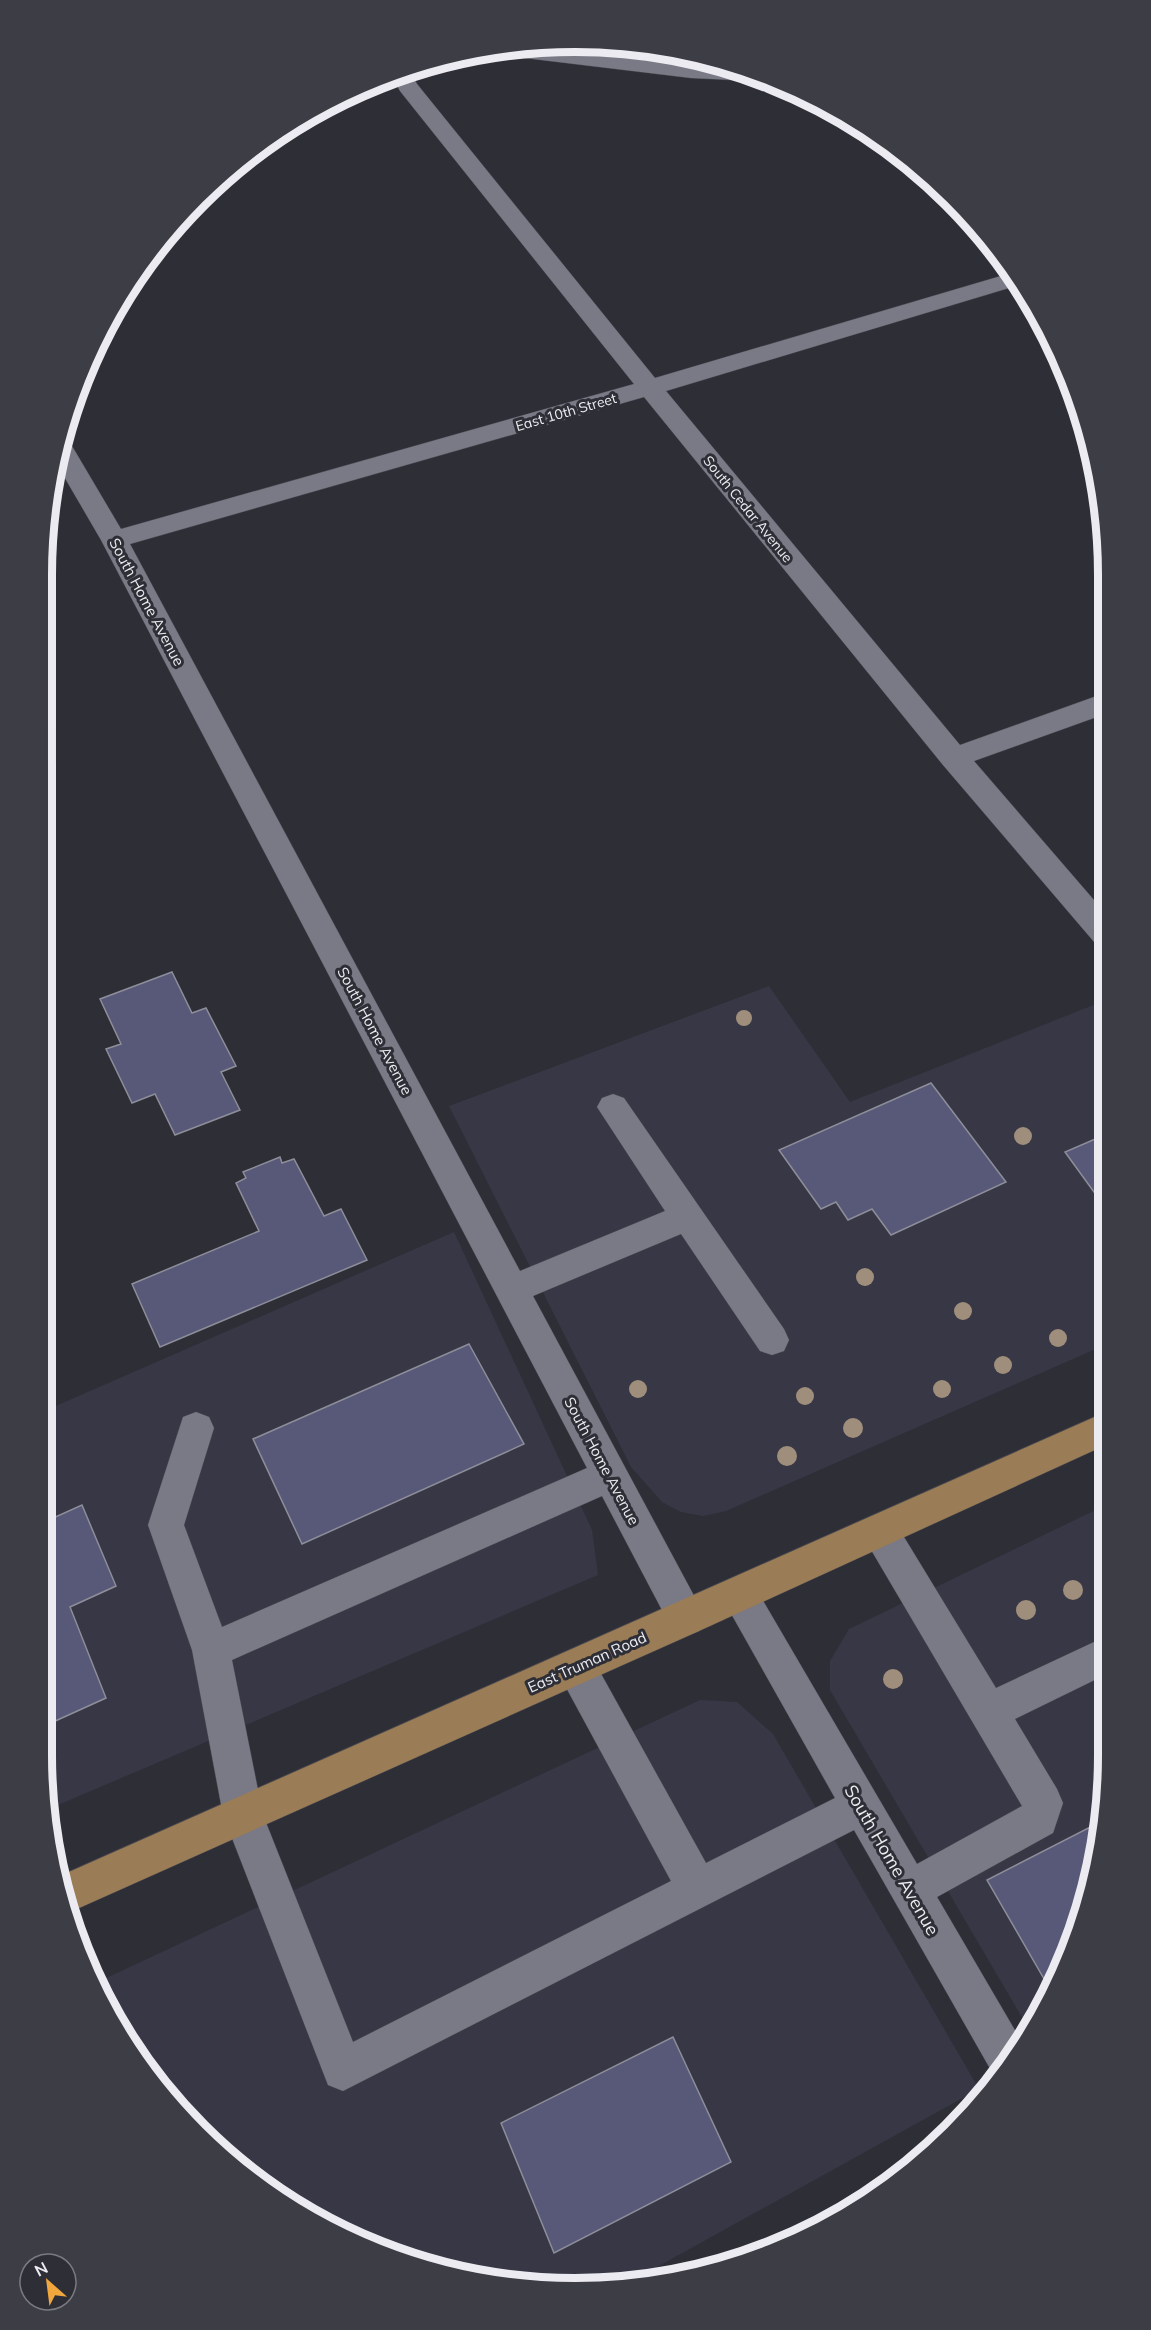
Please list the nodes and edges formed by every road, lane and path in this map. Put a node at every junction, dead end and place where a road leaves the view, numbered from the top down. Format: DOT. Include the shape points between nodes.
graph roads {
  1 [pos="541,54"];
  2 [pos="723,74"];
  3 [pos="405,81"];
  4 [pos="1007,281"];
  5 [pos="649,388"];
  6 [pos="66,458"];
  7 [pos="114,540"];
  8 [pos="1098,706"];
  9 [pos="953,758"];
  10 [pos="1098,926"];
  11 [pos="614,1107"];
  12 [pos="688,1216"];
  13 [pos="512,1290"];
  14 [pos="772,1340"];
  15 [pos="196,1428"];
  16 [pos="1098,1432"];
  17 [pos="610,1475"];
  18 [pos="880,1530"];
  19 [pos="739,1594"];
  20 [pos="686,1618"];
  21 [pos="211,1650"];
  22 [pos="1098,1658"];
  23 [pos="576,1667"];
  24 [pos="988,1712"];
  25 [pos="860,1806"];
  26 [pos="243,1815"];
  27 [pos="698,1889"];
  28 [pos="73,1890"];
  29 [pos="910,1890"];
  30 [pos="1004,2053"];
  1 -- 2 [label="street"];
  3 -- 5 [label="street, South Cedar Avenue"];
  4 -- 5 [label="street, East 10th Street"];
  5 -- 7 [label="street, East 10th Street"];
  5 -- 9 [label="street, South Cedar Avenue"];
  6 -- 7 [label="street, South Home Avenue"];
  7 -- 13 [label="street, South Home Avenue"];
  8 -- 9 [label="street"];
  9 -- 10 [label="street, South Cedar Avenue"];
  11 -- 12 [label="street"];
  12 -- 13 [label="street"];
  12 -- 14 [label="street"];
  13 -- 17 [label="street, South Home Avenue"];
  15 -- 21 [label="street" via="166,1525"];
  16 -- 18 [label="main road, East Truman Road"];
  17 -- 20 [label="street, South Home Avenue"];
  17 -- 21 [label="street"];
  18 -- 19 [label="main road, East Truman Road"];
  18 -- 24 [label="street"];
  19 -- 20 [label="main road, East Truman Road"];
  19 -- 25 [label="street, South Home Avenue"];
  20 -- 23 [label="main road, East Truman Road"];
  21 -- 26 [label="street"];
  22 -- 24 [label="street"];
  23 -- 26 [label="main road, East Truman Road"];
  23 -- 27 [label="street"];
  24 -- 29 [label="street" via="1043,1803 1039,1819"];
  25 -- 27 [label="street"];
  25 -- 29 [label="street, South Home Avenue"];
  26 -- 27 [label="street" via="344,2070"];
  26 -- 28 [label="main road, East Truman Road"];
  29 -- 30 [label="street, South Home Avenue"];
}
